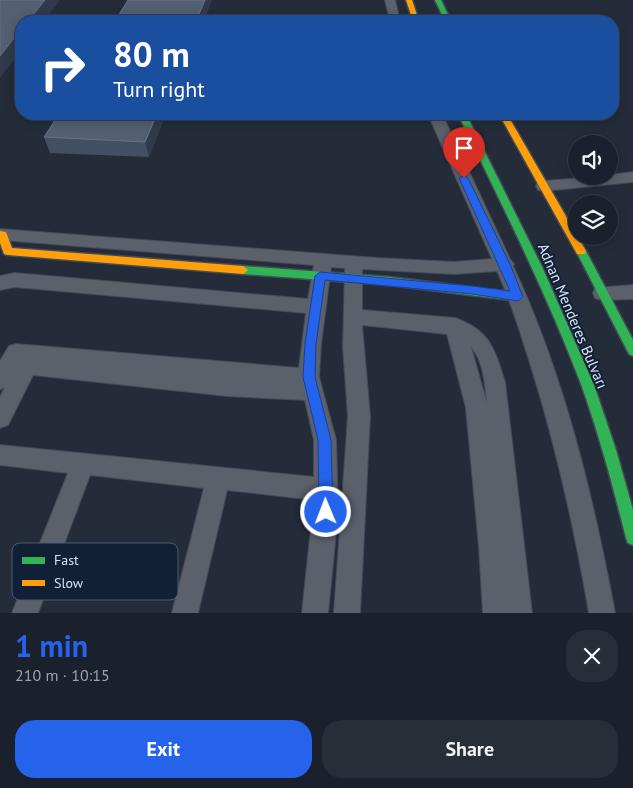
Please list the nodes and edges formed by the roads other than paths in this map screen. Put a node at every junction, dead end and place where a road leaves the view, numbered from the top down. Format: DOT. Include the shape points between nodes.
graph roads {
  1 [pos="390,0"];
  2 [pos="409,0"];
  3 [pos="438,0"];
  4 [pos="394,15"];
  5 [pos="414,15"];
  6 [pos="445,15"];
  7 [pos="438,120"];
  8 [pos="465,120"];
  9 [pos="506,120"];
  10 [pos="633,177"];
  11 [pos="544,186"];
  12 [pos="1,234"];
  13 [pos="505,264"];
  14 [pos="322,268"];
  15 [pos="353,270"];
  16 [pos="0,284"];
  17 [pos="633,292"];
  18 [pos="602,293"];
  19 [pos="518,297"];
  20 [pos="316,307"];
  21 [pos="352,317"];
  22 [pos="456,326"];
  23 [pos="633,351"];
  24 [pos="0,380"];
  25 [pos="311,384"];
  26 [pos="0,418"];
  27 [pos="0,455"];
  28 [pos="83,464"];
  29 [pos="218,478"];
  30 [pos="326,490"];
  31 [pos="633,538"];
  32 [pos="52,543"];
  33 [pos="30,600"];
  34 [pos="25,613"];
  35 [pos="185,613"];
  36 [pos="315,613"];
  37 [pos="347,613"];
  38 [pos="496,613"];
  39 [pos="518,613"];
  40 [pos="602,613"];
  1 -- 4 [label="street"];
  2 -- 5 [label="main road"];
  3 -- 6 [label="main road"];
  7 -- 13 [label="street"];
  8 -- 31 [label="main road, Adnan Menderes Bulvarı" via="523,236 580,366 617,476"];
  9 -- 11 [label="main road, Adnan Menderes Bulvarı"];
  10 -- 11 [label="street"];
  11 -- 18 [label="main road, Adnan Menderes Bulvarı"];
  12 -- 14 [label="street"];
  13 -- 15 [label="street"];
  13 -- 19 [label="street"];
  14 -- 15 [label="street"];
  14 -- 20 [label="street"];
  15 -- 19 [label="main road"];
  15 -- 21 [label="street"];
  16 -- 20 [label="street" via="15,280"];
  17 -- 18 [label="street"];
  18 -- 23 [label="main road, Adnan Menderes Bulvarı"];
  19 -- 40 [label="street" via="555,411 588,534"];
  20 -- 25 [label="street" via="310,344"];
  21 -- 22 [label="street"];
  21 -- 37 [label="street" via="359,416"];
  22 -- 38 [label="street" via="477,408"];
  22 -- 39 [label="street" via="484,348 495,382"];
  24 -- 25 [label="street" via="16,352 178,367"];
  25 -- 26 [label="street" via="226,387 27,366"];
  25 -- 30 [label="street" via="325,440"];
  27 -- 28 [label="street"];
  28 -- 29 [label="street"];
  28 -- 32 [label="street"];
  29 -- 30 [label="street"];
  29 -- 35 [label="street"];
  30 -- 36 [label="street"];
  33 -- 34 [label="street"];
}
